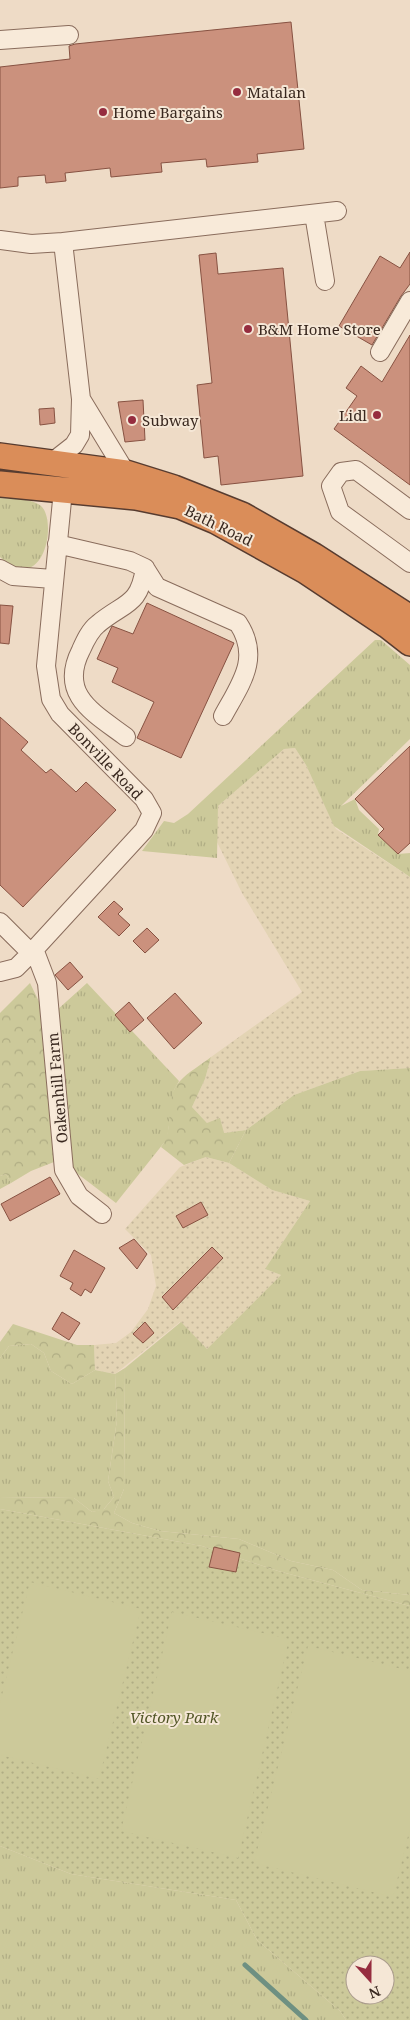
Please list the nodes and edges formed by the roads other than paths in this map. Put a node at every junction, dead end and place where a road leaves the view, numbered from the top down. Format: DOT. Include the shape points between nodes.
graph roads {
  1 [pos="69,35"];
  2 [pos="0,40"];
  3 [pos="337,211"];
  4 [pos="314,214"];
  5 [pos="0,240"];
  6 [pos="63,242"];
  7 [pos="325,281"];
  8 [pos="410,301"];
  9 [pos="380,352"];
  10 [pos="80,399"];
  11 [pos="0,456"];
  12 [pos="51,464"];
  13 [pos="126,473"];
  14 [pos="0,484"];
  15 [pos="63,490"];
  16 [pos="410,510"];
  17 [pos="57,544"];
  18 [pos="410,563"];
  19 [pos="145,568"];
  20 [pos="0,569"];
  21 [pos="53,579"];
  22 [pos="410,618"];
  23 [pos="410,643"];
  24 [pos="223,716"];
  25 [pos="126,737"];
  26 [pos="0,922"];
  27 [pos="33,951"];
  28 [pos="0,972"];
  29 [pos="102,1214"];
  1 -- 2 [label="street"];
  3 -- 4 [label="street"];
  4 -- 6 [label="street"];
  4 -- 7 [label="street"];
  5 -- 6 [label="street" via="31,244"];
  6 -- 10 [label="street"];
  8 -- 9 [label="street"];
  10 -- 12 [label="street" via="80,435 64,455"];
  10 -- 13 [label="street"];
  11 -- 12 [label="highway, Bath Road"];
  12 -- 13 [label="highway, Bath Road"];
  13 -- 22 [label="highway, Bath Road" via="242,515 314,556"];
  14 -- 15 [label="highway, Bath Road"];
  15 -- 17 [label="street, Bonville Road"];
  15 -- 23 [label="highway, Bath Road" via="136,497 180,506 216,521 306,571"];
  16 -- 18 [label="street" via="356,470 341,472 331,486 340,512"];
  17 -- 19 [label="street" via="130,561"];
  17 -- 21 [label="street, Bonville Road"];
  19 -- 24 [label="street" via="157,587 238,623 244,634 250,660"];
  19 -- 25 [label="street" via="137,596 95,626 72,672 75,693"];
  20 -- 21 [label="street" via="13,576"];
  21 -- 27 [label="street, Bonville Road" via="46,666 51,699 60,714 144,799 152,813 144,830"];
  26 -- 27 [label="street"];
  27 -- 28 [label="street, Bonville Road" via="16,968"];
  27 -- 29 [label="street, Oakenhill Farm" via="48,983 64,1170 78,1196"];
}
